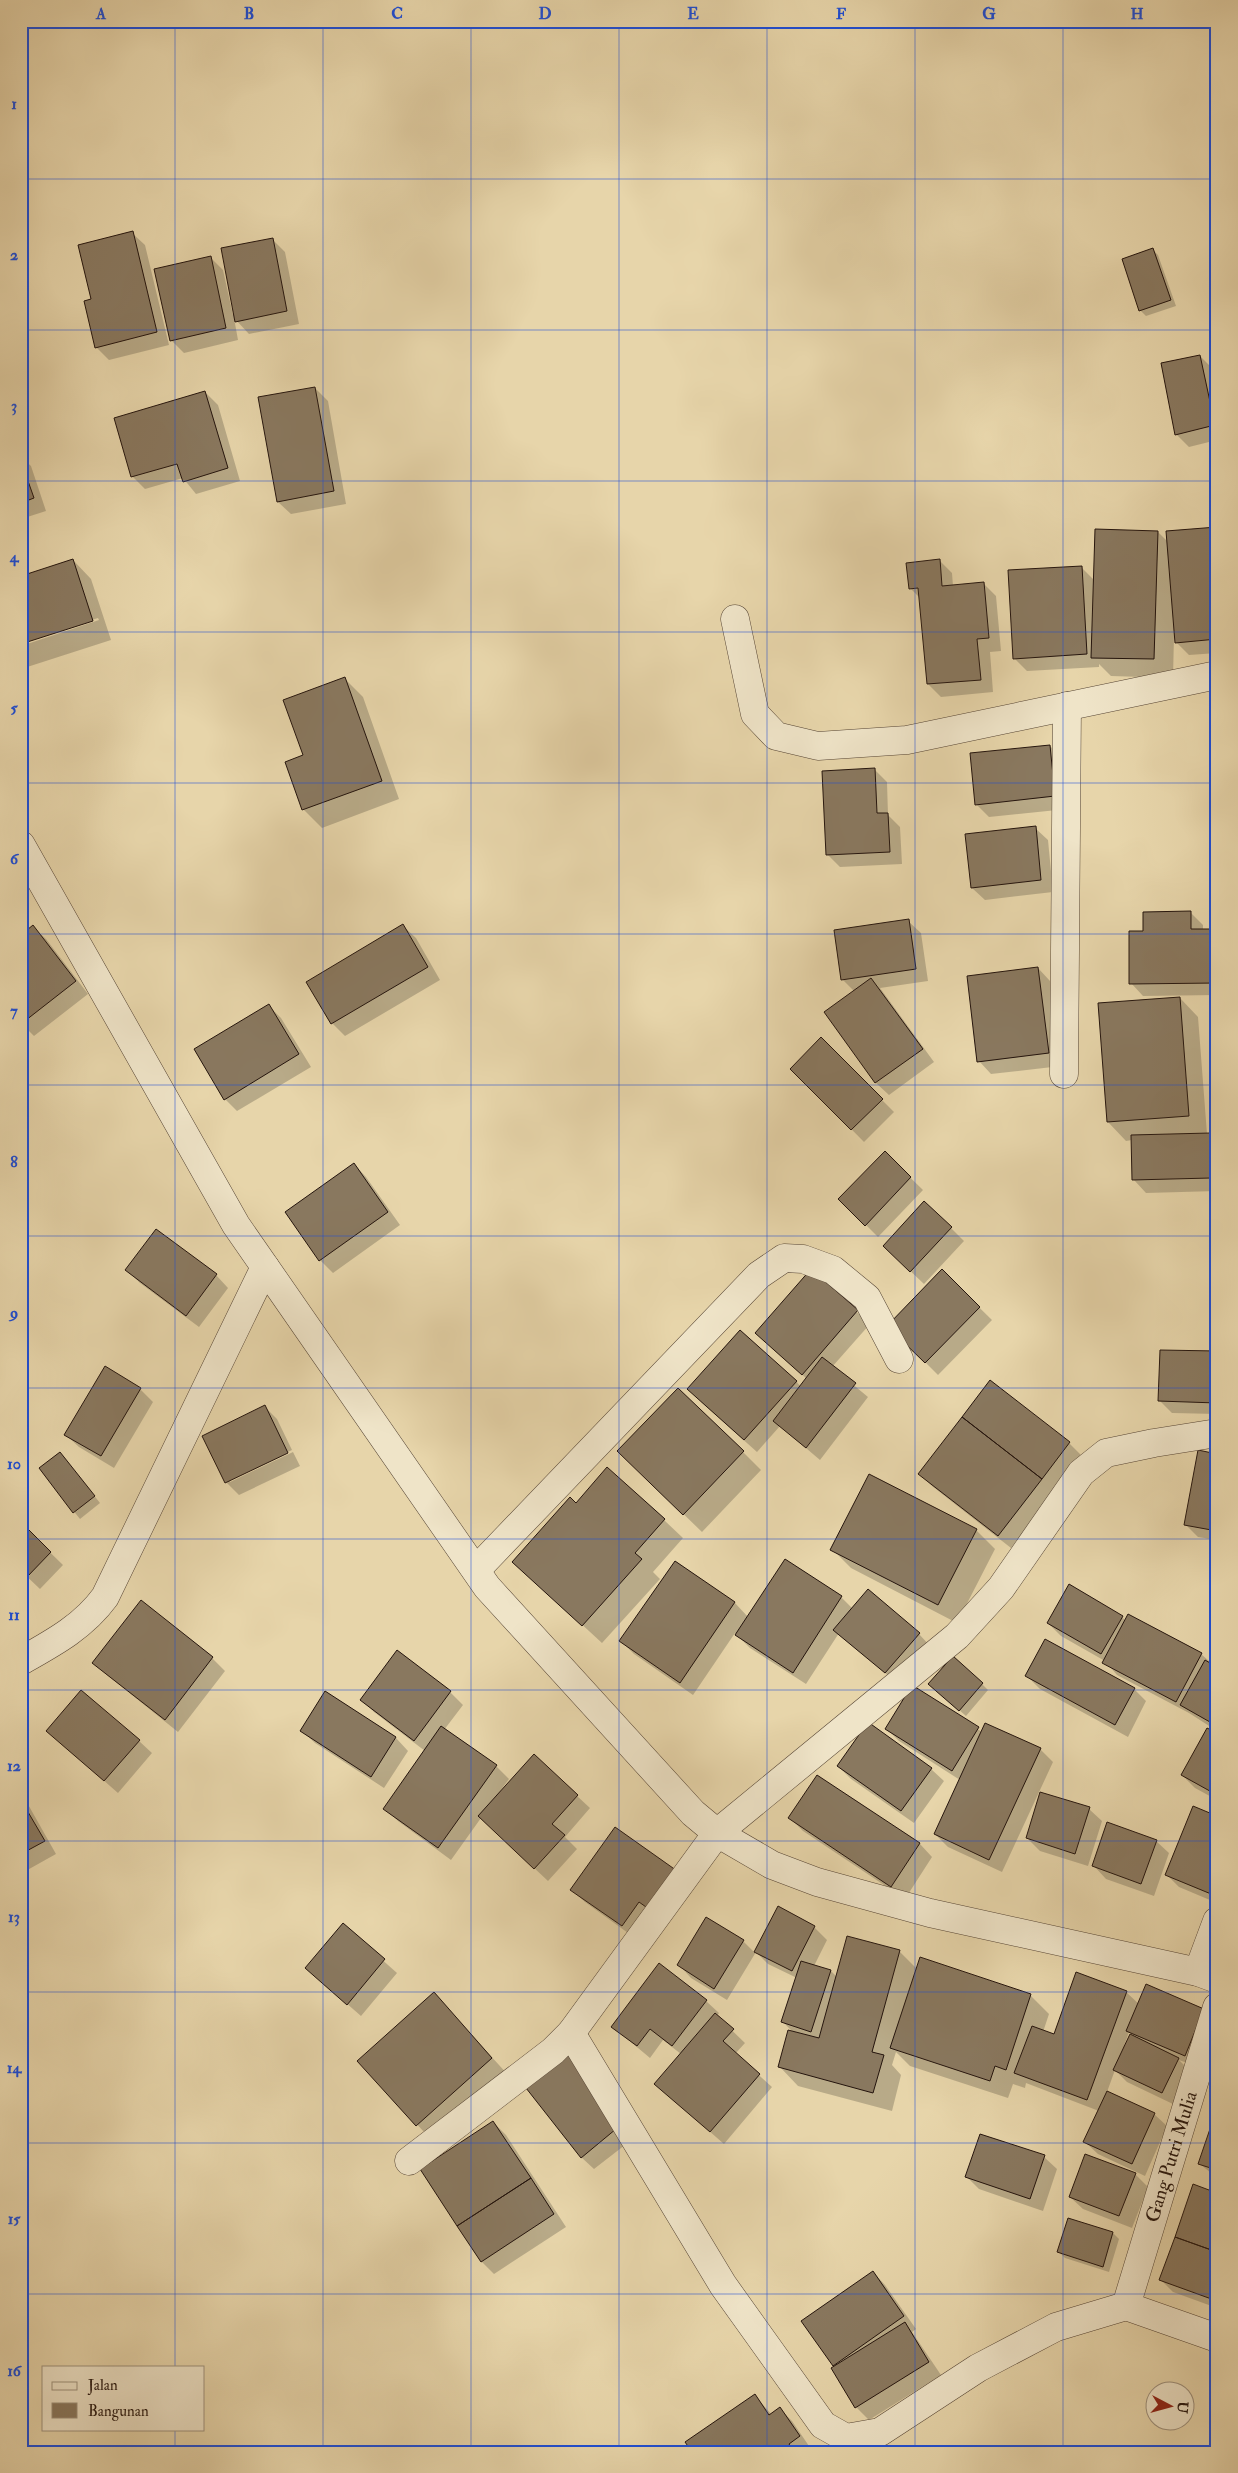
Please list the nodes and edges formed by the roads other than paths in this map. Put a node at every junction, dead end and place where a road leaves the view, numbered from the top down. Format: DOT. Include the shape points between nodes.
graph roads {
  1 [pos="735,619"];
  2 [pos="1217,675"];
  3 [pos="1067,706"];
  4 [pos="21,845"];
  5 [pos="1064,1074"];
  6 [pos="265,1267"];
  7 [pos="899,1359"];
  8 [pos="1217,1434"];
  9 [pos="476,1570"];
  10 [pos="21,1661"];
  11 [pos="717,1832"];
  12 [pos="1217,1921"];
  13 [pos="1208,1976"];
  14 [pos="1217,2007"];
  15 [pos="571,2033"];
  16 [pos="409,2161"];
  17 [pos="1126,2306"];
  18 [pos="1217,2338"];
  1 -- 3 [label="street" via="755,714 776,736 818,746 907,740"];
  2 -- 3 [label="street"];
  3 -- 5 [label="street"];
  4 -- 6 [label="street" via="236,1225"];
  6 -- 9 [label="street"];
  6 -- 10 [label="street" via="105,1597 92,1615 61,1639"];
  7 -- 9 [label="street" via="867,1298 833,1270 803,1259 784,1258 759,1275"];
  8 -- 11 [label="street" via="1154,1442 1106,1453 1081,1472 1001,1588 957,1636"];
  9 -- 11 [label="street" via="487,1587 693,1812"];
  11 -- 13 [label="street" via="772,1865 817,1882 930,1913"];
  11 -- 15 [label="street"];
  12 -- 13 [label="street"];
  14 -- 17 [label="street, Gang Putri Mulia"];
  15 -- 16 [label="street" via="554,2051"];
  15 -- 17 [label="street" via="723,2285 823,2425 846,2438 880,2432 978,2368 1056,2327"];
  17 -- 18 [label="street"];
}
